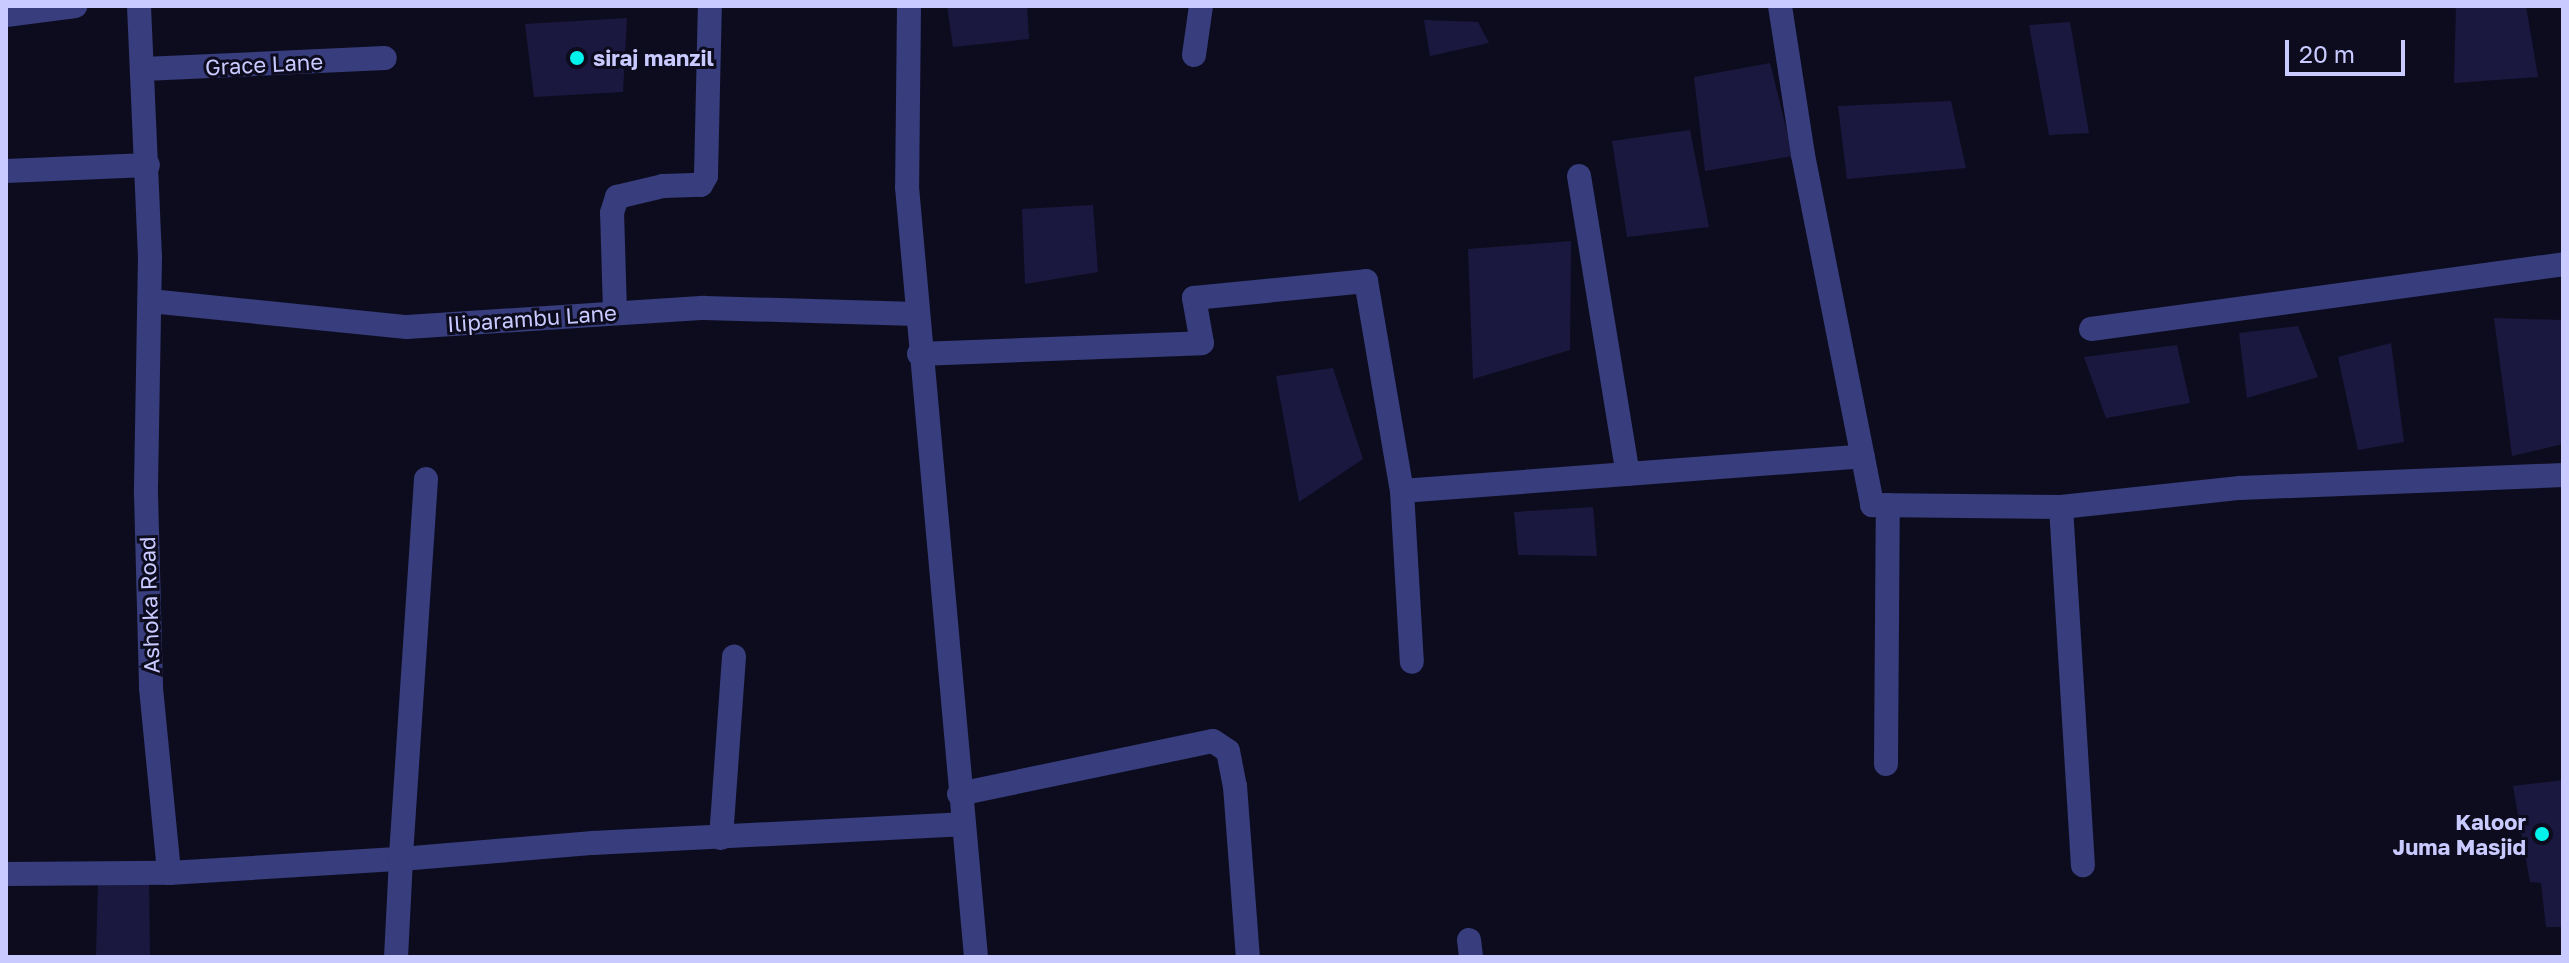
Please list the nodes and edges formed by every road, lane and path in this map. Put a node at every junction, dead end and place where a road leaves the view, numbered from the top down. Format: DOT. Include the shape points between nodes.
graph roads {
  1 [pos="75,6"];
  2 [pos="139,6"];
  3 [pos="710,6"];
  4 [pos="909,6"];
  5 [pos="1201,6"];
  6 [pos="1780,6"];
  7 [pos="6,15"];
  8 [pos="1194,55"];
  9 [pos="385,58"];
  10 [pos="144,69"];
  11 [pos="148,165"];
  12 [pos="6,171"];
  13 [pos="1579,176"];
  14 [pos="2563,264"];
  15 [pos="150,301"];
  16 [pos="615,312"];
  17 [pos="917,314"];
  18 [pos="2091,329"];
  19 [pos="919,354"];
  20 [pos="1863,456"];
  21 [pos="1628,474"];
  22 [pos="2563,475"];
  23 [pos="426,479"];
  24 [pos="1402,491"];
  25 [pos="1888,505"];
  26 [pos="2061,507"];
  27 [pos="734,656"];
  28 [pos="1412,662"];
  29 [pos="1886,764"];
  30 [pos="959,794"];
  31 [pos="962,824"];
  32 [pos="721,838"];
  33 [pos="401,859"];
  34 [pos="2083,865"];
  35 [pos="169,873"];
  36 [pos="6,874"];
  37 [pos="396,957"];
  38 [pos="976,957"];
  39 [pos="1248,957"];
  1 -- 7 [label="street"];
  2 -- 10 [label="street, Ashoka Road"];
  3 -- 16 [label="street" via="706,176 701,185 663,186 617,197 612,213"];
  4 -- 17 [label="street" via="907,187"];
  5 -- 8 [label="street"];
  6 -- 20 [label="street" via="1803,155"];
  9 -- 10 [label="street, Grace Lane"];
  10 -- 11 [label="street, Ashoka Road"];
  11 -- 12 [label="street"];
  11 -- 15 [label="street, Ashoka Road"];
  13 -- 21 [label="street"];
  14 -- 18 [label="street"];
  15 -- 16 [label="street, Iliparambu Lane" via="407,327"];
  15 -- 35 [label="street, Ashoka Road" via="146,494 151,688"];
  16 -- 17 [label="street, Iliparambu Lane" via="704,308"];
  17 -- 19 [label="street"];
  19 -- 24 [label="street" via="1202,343 1194,298 1366,281"];
  19 -- 30 [label="street"];
  20 -- 21 [label="street"];
  20 -- 25 [label="street" via="1872,505"];
  21 -- 24 [label="street"];
  22 -- 26 [label="street" via="2240,488"];
  23 -- 33 [label="street"];
  24 -- 28 [label="street"];
  25 -- 26 [label="street"];
  25 -- 29 [label="street"];
  26 -- 34 [label="street"];
  27 -- 32 [label="street"];
  30 -- 31 [label="street"];
  30 -- 39 [label="street" via="1213,741 1228,751 1235,786"];
  31 -- 32 [label="street"];
  31 -- 38 [label="street"];
  32 -- 33 [label="street"];
  33 -- 35 [label="street"];
  33 -- 37 [label="street"];
  35 -- 36 [label="street"];
}
